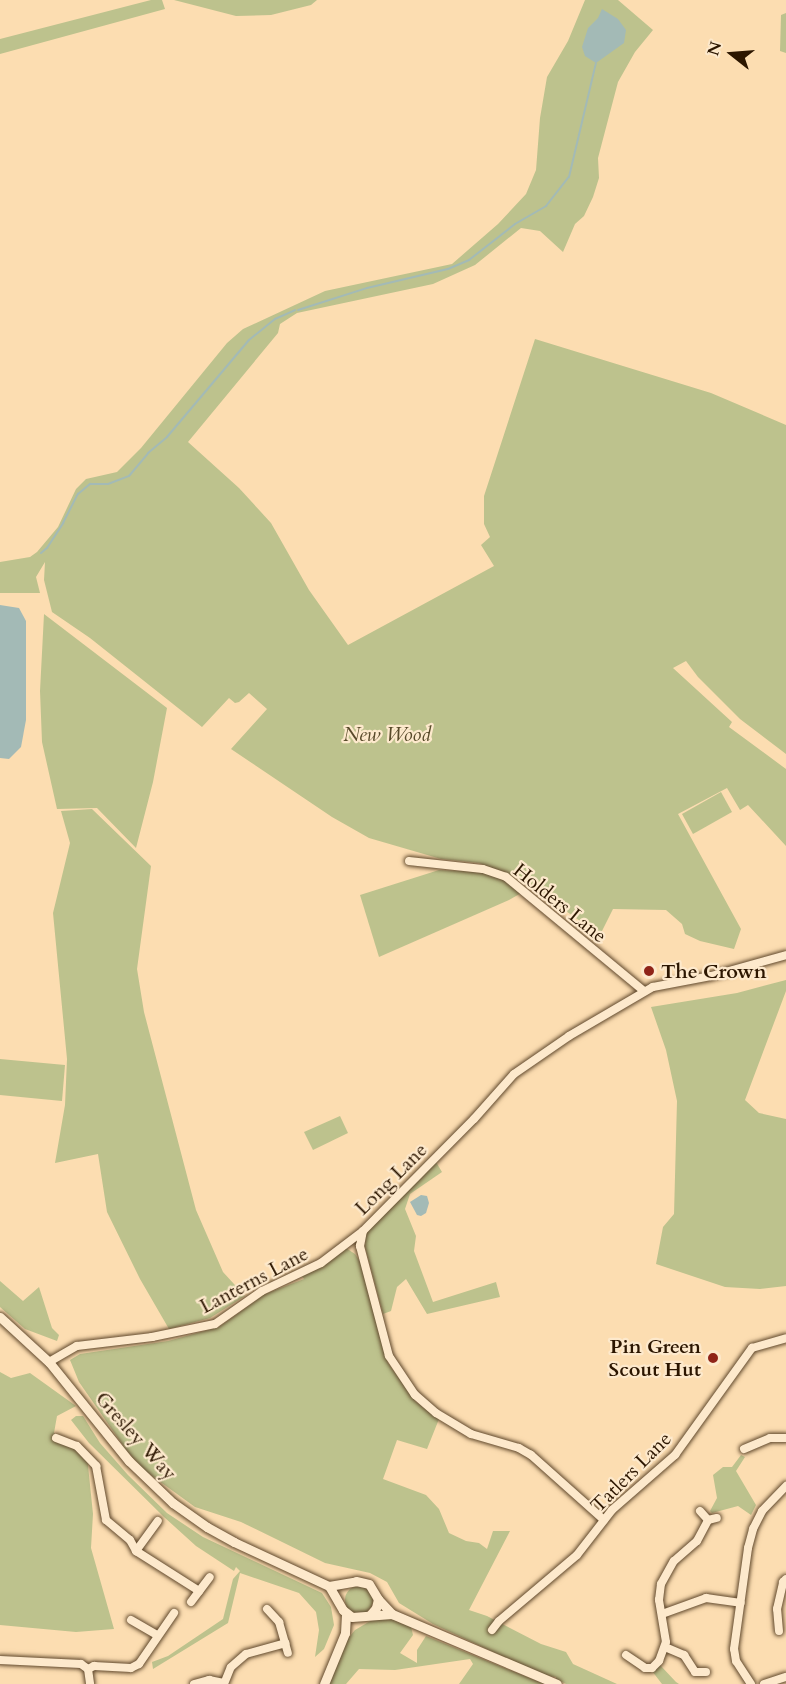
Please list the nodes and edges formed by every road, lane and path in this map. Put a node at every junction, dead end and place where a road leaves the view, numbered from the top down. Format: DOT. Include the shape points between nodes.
graph roads {
  1 [pos="409,861"];
  2 [pos="786,955"];
  3 [pos="644,991"];
  4 [pos="363,1232"];
  5 [pos="0,1317"];
  6 [pos="786,1338"];
  7 [pos="49,1362"];
  8 [pos="56,1438"];
  9 [pos="786,1438"];
  10 [pos="754,1458"];
  11 [pos="786,1486"];
  12 [pos="700,1511"];
  13 [pos="717,1518"];
  14 [pos="604,1520"];
  15 [pos="708,1520"];
  16 [pos="159,1521"];
  17 [pos="136,1551"];
  18 [pos="210,1577"];
  19 [pos="786,1580"];
  20 [pos="348,1584"];
  21 [pos="329,1586"];
  22 [pos="199,1591"];
  23 [pos="378,1599"];
  24 [pos="191,1602"];
  25 [pos="340,1602"];
  26 [pos="741,1603"];
  27 [pos="267,1609"];
  28 [pos="174,1613"];
  29 [pos="346,1614"];
  30 [pos="392,1614"];
  31 [pos="662,1614"];
  32 [pos="370,1615"];
  33 [pos="358,1618"];
  34 [pos="131,1620"];
  35 [pos="492,1630"];
  36 [pos="779,1631"];
  37 [pos="345,1633"];
  38 [pos="157,1635"];
  39 [pos="286,1643"];
  40 [pos="666,1647"];
  41 [pos="288,1653"];
  42 [pos="626,1655"];
  43 [pos="0,1660"];
  44 [pos="88,1669"];
  45 [pos="706,1672"];
  46 [pos="786,1677"];
  47 [pos="90,1684"];
  48 [pos="194,1684"];
  49 [pos="224,1684"];
  50 [pos="324,1684"];
  51 [pos="557,1684"];
  52 [pos="751,1684"];
  53 [pos="764,1684"];
  1 -- 3 [label="street, Holders Lane" via="483,869 506,877"];
  2 -- 3 [label="street, Long Lane"];
  3 -- 4 [label="street, Long Lane" via="514,1074"];
  4 -- 7 [label="street, Lanterns Lane" via="321,1263 262,1291 215,1324 76,1346"];
  4 -- 14 [label="street, Long Lane" via="360,1246 389,1356 415,1395 471,1434 531,1455"];
  5 -- 7 [label="street, Gresley Way"];
  6 -- 14 [label="street, Tatlers Lane" via="752,1348 675,1455"];
  7 -- 21 [label="street, Gresley Way" via="129,1461 180,1508 234,1542"];
  8 -- 17 [label="street" via="77,1446 96,1466 104,1517 130,1540"];
  9 -- 10 [label="street" via="767,1438 748,1448"];
  11 -- 26 [label="street" via="767,1503 753,1529"];
  12 -- 15 [label="street"];
  13 -- 15 [label="street"];
  14 -- 35 [label="street, Tatlers Lane" via="577,1555"];
  15 -- 31 [label="street" via="698,1541 674,1561 664,1578 659,1594"];
  16 -- 17 [label="street"];
  17 -- 22 [label="street"];
  18 -- 22 [label="street"];
  19 -- 36 [label="street" via="777,1610"];
  20 -- 21 [label="street"];
  20 -- 23 [label="street" via="369,1584"];
  20 -- 25 [label="street"];
  21 -- 25 [label="street"];
  22 -- 24 [label="street"];
  23 -- 30 [label="street"];
  23 -- 32 [label="street"];
  25 -- 29 [label="street"];
  26 -- 31 [label="street" via="706,1598"];
  26 -- 52 [label="street" via="734,1654"];
  27 -- 39 [label="street" via="279,1622"];
  28 -- 38 [label="street"];
  29 -- 33 [label="street"];
  29 -- 37 [label="street"];
  30 -- 32 [label="street"];
  30 -- 51 [label="street"];
  31 -- 40 [label="street"];
  32 -- 33 [label="street"];
  33 -- 37 [label="street"];
  34 -- 38 [label="street"];
  37 -- 50 [label="street"];
  38 -- 44 [label="street" via="139,1664 131,1668"];
  39 -- 41 [label="street"];
  39 -- 49 [label="street" via="246,1654 231,1667"];
  40 -- 42 [label="street" via="652,1668 642,1667"];
  40 -- 45 [label="street" via="682,1653 695,1672"];
  43 -- 44 [label="street" via="78,1664"];
  44 -- 47 [label="street"];
  46 -- 53 [label="street"];
  48 -- 49 [label="street" via="208,1680"];
}
